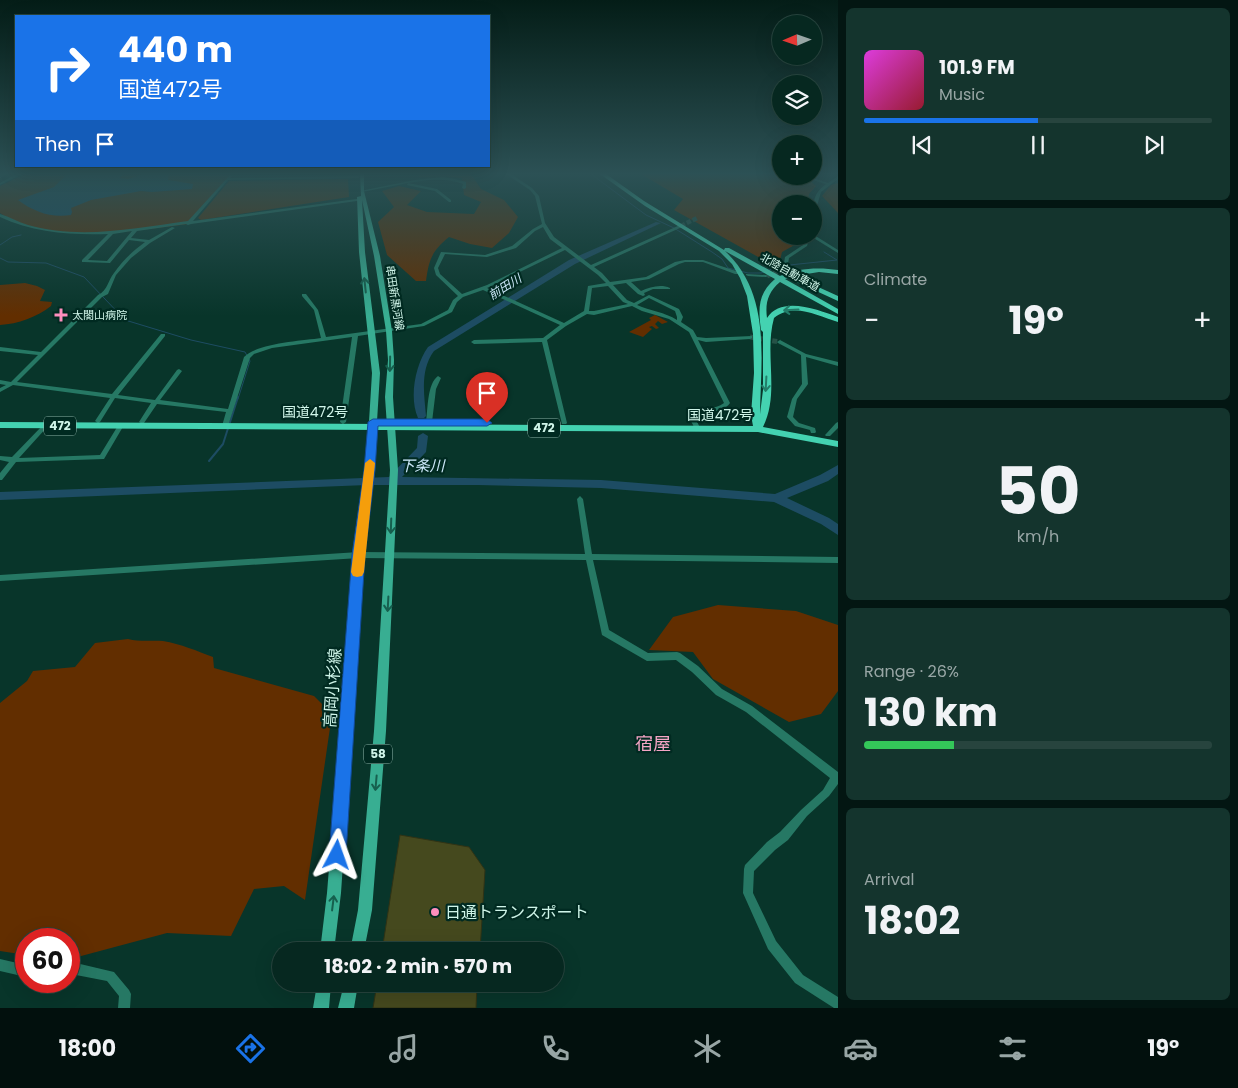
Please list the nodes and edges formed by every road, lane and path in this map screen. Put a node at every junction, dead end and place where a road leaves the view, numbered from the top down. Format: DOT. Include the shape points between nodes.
graph roads {
  1 [pos="13,221"];
  2 [pos="191,221"];
  3 [pos="209,221"];
  4 [pos="362,221"];
  5 [pos="368,221"];
  6 [pos="543,221"];
  7 [pos="674,221"];
  8 [pos="678,221"];
  9 [pos="683,221"];
  10 [pos="188,224"];
  11 [pos="544,225"];
  12 [pos="178,226"];
  13 [pos="680,226"];
  14 [pos="135,231"];
  15 [pos="111,233"];
  16 [pos="128,240"];
  17 [pos="150,241"];
  18 [pos="822,241"];
  19 [pos="805,245"];
  20 [pos="565,248"];
  21 [pos="838,252"];
  22 [pos="591,267"];
  23 [pos="785,269"];
  24 [pos="838,270"];
  25 [pos="769,271"];
  26 [pos="737,273"];
  27 [pos="748,275"];
  28 [pos="627,281"];
  29 [pos="793,281"];
  30 [pos="610,283"];
  31 [pos="484,288"];
  32 [pos="668,288"];
  33 [pos="640,293"];
  34 [pos="304,294"];
  35 [pos="461,296"];
  36 [pos="647,298"];
  37 [pos="838,299"];
  38 [pos="633,305"];
  39 [pos="838,307"];
  40 [pos="586,312"];
  41 [pos="838,312"];
  42 [pos="838,320"];
  43 [pos="679,322"];
  44 [pos="564,325"];
  45 [pos="389,331"];
  46 [pos="371,333"];
  47 [pos="758,334"];
  48 [pos="164,335"];
  49 [pos="355,336"];
  50 [pos="750,337"];
  51 [pos="694,338"];
  52 [pos="324,340"];
  53 [pos="544,340"];
  54 [pos="474,342"];
  55 [pos="780,342"];
  56 [pos="767,345"];
  57 [pos="0,349"];
  58 [pos="42,354"];
  59 [pos="804,355"];
  60 [pos="838,364"];
  61 [pos="179,371"];
  62 [pos="438,378"];
  63 [pos="0,382"];
  64 [pos="13,383"];
  65 [pos="0,390"];
  66 [pos="114,396"];
  67 [pos="156,402"];
  68 [pos="230,411"];
  69 [pos="0,420"];
  70 [pos="98,421"];
  71 [pos="142,422"];
  72 [pos="343,422"];
  73 [pos="429,422"];
  74 [pos="564,423"];
  75 [pos="226,424"];
  76 [pos="373,424"];
  77 [pos="391,424"];
  78 [pos="838,424"];
  79 [pos="0,425"];
  80 [pos="121,425"];
  81 [pos="759,425"];
  82 [pos="45,426"];
  83 [pos="695,426"];
  84 [pos="813,432"];
  85 [pos="835,440"];
  86 [pos="0,458"];
  87 [pos="14,460"];
  88 [pos="0,478"];
  89 [pos="580,499"];
  90 [pos="358,555"];
  91 [pos="390,555"];
  92 [pos="589,558"];
  93 [pos="838,560"];
  94 [pos="0,578"];
  95 [pos="837,777"];
  96 [pos="329,942"];
  97 [pos="359,942"];
  98 [pos="0,966"];
  99 [pos="15,969"];
  100 [pos="80,970"];
  101 [pos="323,992"];
  102 [pos="349,992"];
  103 [pos="838,1004"];
  104 [pos="124,1008"];
  105 [pos="321,1008"];
  106 [pos="346,1008"];
  1 -- 15 [label="street" via="43,229"];
  2 -- 10 [label="street"];
  3 -- 10 [label="street"];
  46 -- 4 [label="main road, 串田新黒河線, one-way"];
  5 -- 45 [label="main road, 串田新黒河線"];
  6 -- 11 [label="street"];
  7 -- 47 [label="highway" via="712,244 735,263 744,277"];
  8 -- 25 [label="highway, 北陸自動車道"];
  9 -- 25 [label="highway"];
  10 -- 12 [label="street"];
  11 -- 20 [label="street" via="552,238"];
  11 -- 35 [label="street" via="514,247 486,256 442,253 436,268 438,274"];
  12 -- 14 [label="street"];
  12 -- 17 [label="street"];
  13 -- 22 [label="street"];
  14 -- 15 [label="street"];
  14 -- 16 [label="street"];
  15 -- 16 [label="street" via="84,261 108,262"];
  16 -- 17 [label="street"];
  17 -- 58 [label="street" via="123,264 106,293"];
  18 -- 21 [label="street"];
  19 -- 23 [label="street" via="787,257"];
  20 -- 22 [label="street"];
  20 -- 31 [label="street"];
  22 -- 30 [label="street"];
  24 -- 47 [label="highway" via="799,269 770,281 758,298"];
  24 -- 56 [label="highway" via="800,272 772,285 764,305"];
  25 -- 27 [label="street"];
  25 -- 29 [label="highway, 北陸自動車道"];
  26 -- 28 [label="street" via="703,261 685,261 647,278"];
  28 -- 30 [label="street"];
  28 -- 33 [label="street"];
  29 -- 37 [label="highway"];
  29 -- 39 [label="highway, 北陸自動車道"];
  29 -- 41 [label="highway, 北陸自動車道"];
  30 -- 38 [label="street"];
  30 -- 40 [label="street" via="590,287"];
  31 -- 35 [label="street"];
  31 -- 44 [label="street"];
  32 -- 33 [label="street" via="652,288"];
  33 -- 36 [label="street"];
  34 -- 52 [label="street" via="316,310"];
  35 -- 45 [label="street" via="450,311 422,325"];
  36 -- 38 [label="street"];
  36 -- 43 [label="street" via="649,296 677,310"];
  38 -- 40 [label="street"];
  38 -- 43 [label="street"];
  40 -- 44 [label="street"];
  42 -- 56 [label="highway, one-way" via="804,309 778,311 769,321"];
  43 -- 51 [label="street" via="691,331"];
  44 -- 53 [label="street"];
  45 -- 46 [label="street"];
  45 -- 77 [label="main road, 串田新黒河線, one-way"];
  46 -- 49 [label="street"];
  46 -- 76 [label="main road, 串田新黒河線" via="376,373"];
  47 -- 81 [label="highway"];
  48 -- 66 [label="street"];
  49 -- 52 [label="street"];
  49 -- 72 [label="street"];
  50 -- 51 [label="street"];
  51 -- 83 [label="street" via="727,402 721,408 696,412 693,415"];
  52 -- 68 [label="street" via="262,349 248,355"];
  53 -- 54 [label="street"];
  53 -- 74 [label="street"];
  55 -- 59 [label="street"];
  56 -- 81 [label="highway, one-way" via="765,415"];
  57 -- 58 [label="street"];
  58 -- 64 [label="street"];
  59 -- 60 [label="street"];
  59 -- 84 [label="street" via="805,384 792,404 790,417 797,425 813,429"];
  61 -- 67 [label="street"];
  62 -- 73 [label="street" via="433,389"];
  63 -- 64 [label="street"];
  64 -- 65 [label="street"];
  64 -- 66 [label="street"];
  66 -- 67 [label="street"];
  66 -- 70 [label="street"];
  67 -- 68 [label="street"];
  67 -- 71 [label="street"];
  68 -- 75 [label="street"];
  69 -- 70 [label="highway, 国道472号 / 472"];
  70 -- 71 [label="highway, 国道472号 / 472"];
  71 -- 75 [label="highway, 国道472号 / 472"];
  72 -- 75 [label="highway, 国道472号 / 472"];
  72 -- 76 [label="highway, 国道472号 / 472"];
  73 -- 74 [label="highway, 国道472号 / 472"];
  73 -- 77 [label="highway, 国道472号 / 472"];
  74 -- 83 [label="highway, 国道472号 / 472"];
  75 -- 76 [label="highway, 国道472号 / 472"];
  75 -- 80 [label="highway, 国道472号 / 472"];
  76 -- 77 [label="highway, 国道472号 / 472"];
  76 -- 90 [label="main road, 高岡小杉線 / 58"];
  77 -- 83 [label="highway, 国道472号 / 472"];
  77 -- 91 [label="main road, 58, one-way" via="394,470"];
  78 -- 85 [label="street"];
  79 -- 82 [label="highway, 国道472号 / 472"];
  80 -- 82 [label="highway, 国道472号 / 472"];
  80 -- 87 [label="street" via="102,457"];
  81 -- 83 [label="highway, 国道472号 / 472"];
  81 -- 84 [label="highway, 国道472号 / 472"];
  81 -- 85 [label="highway, 国道472号 / 472"];
  82 -- 87 [label="street"];
  84 -- 85 [label="highway, 国道472号 / 472"];
  86 -- 87 [label="street"];
  87 -- 88 [label="street"];
  89 -- 92 [label="street"];
  90 -- 91 [label="street"];
  90 -- 94 [label="street"];
  96 -- 90 [label="main road, 高岡小杉線 / 58, one-way"];
  91 -- 92 [label="street"];
  91 -- 97 [label="main road, 58, one-way" via="380,731 365,910"];
  92 -- 93 [label="street"];
  92 -- 95 [label="street" via="605,632 647,657 677,656 719,692 749,709"];
  95 -- 103 [label="street" via="826,793 749,870 748,893 772,945 799,979"];
  98 -- 99 [label="street"];
  100 -- 104 [label="street" via="110,976 125,994"];
  101 -- 105 [label="main road"];
  102 -- 106 [label="main road"];
}
